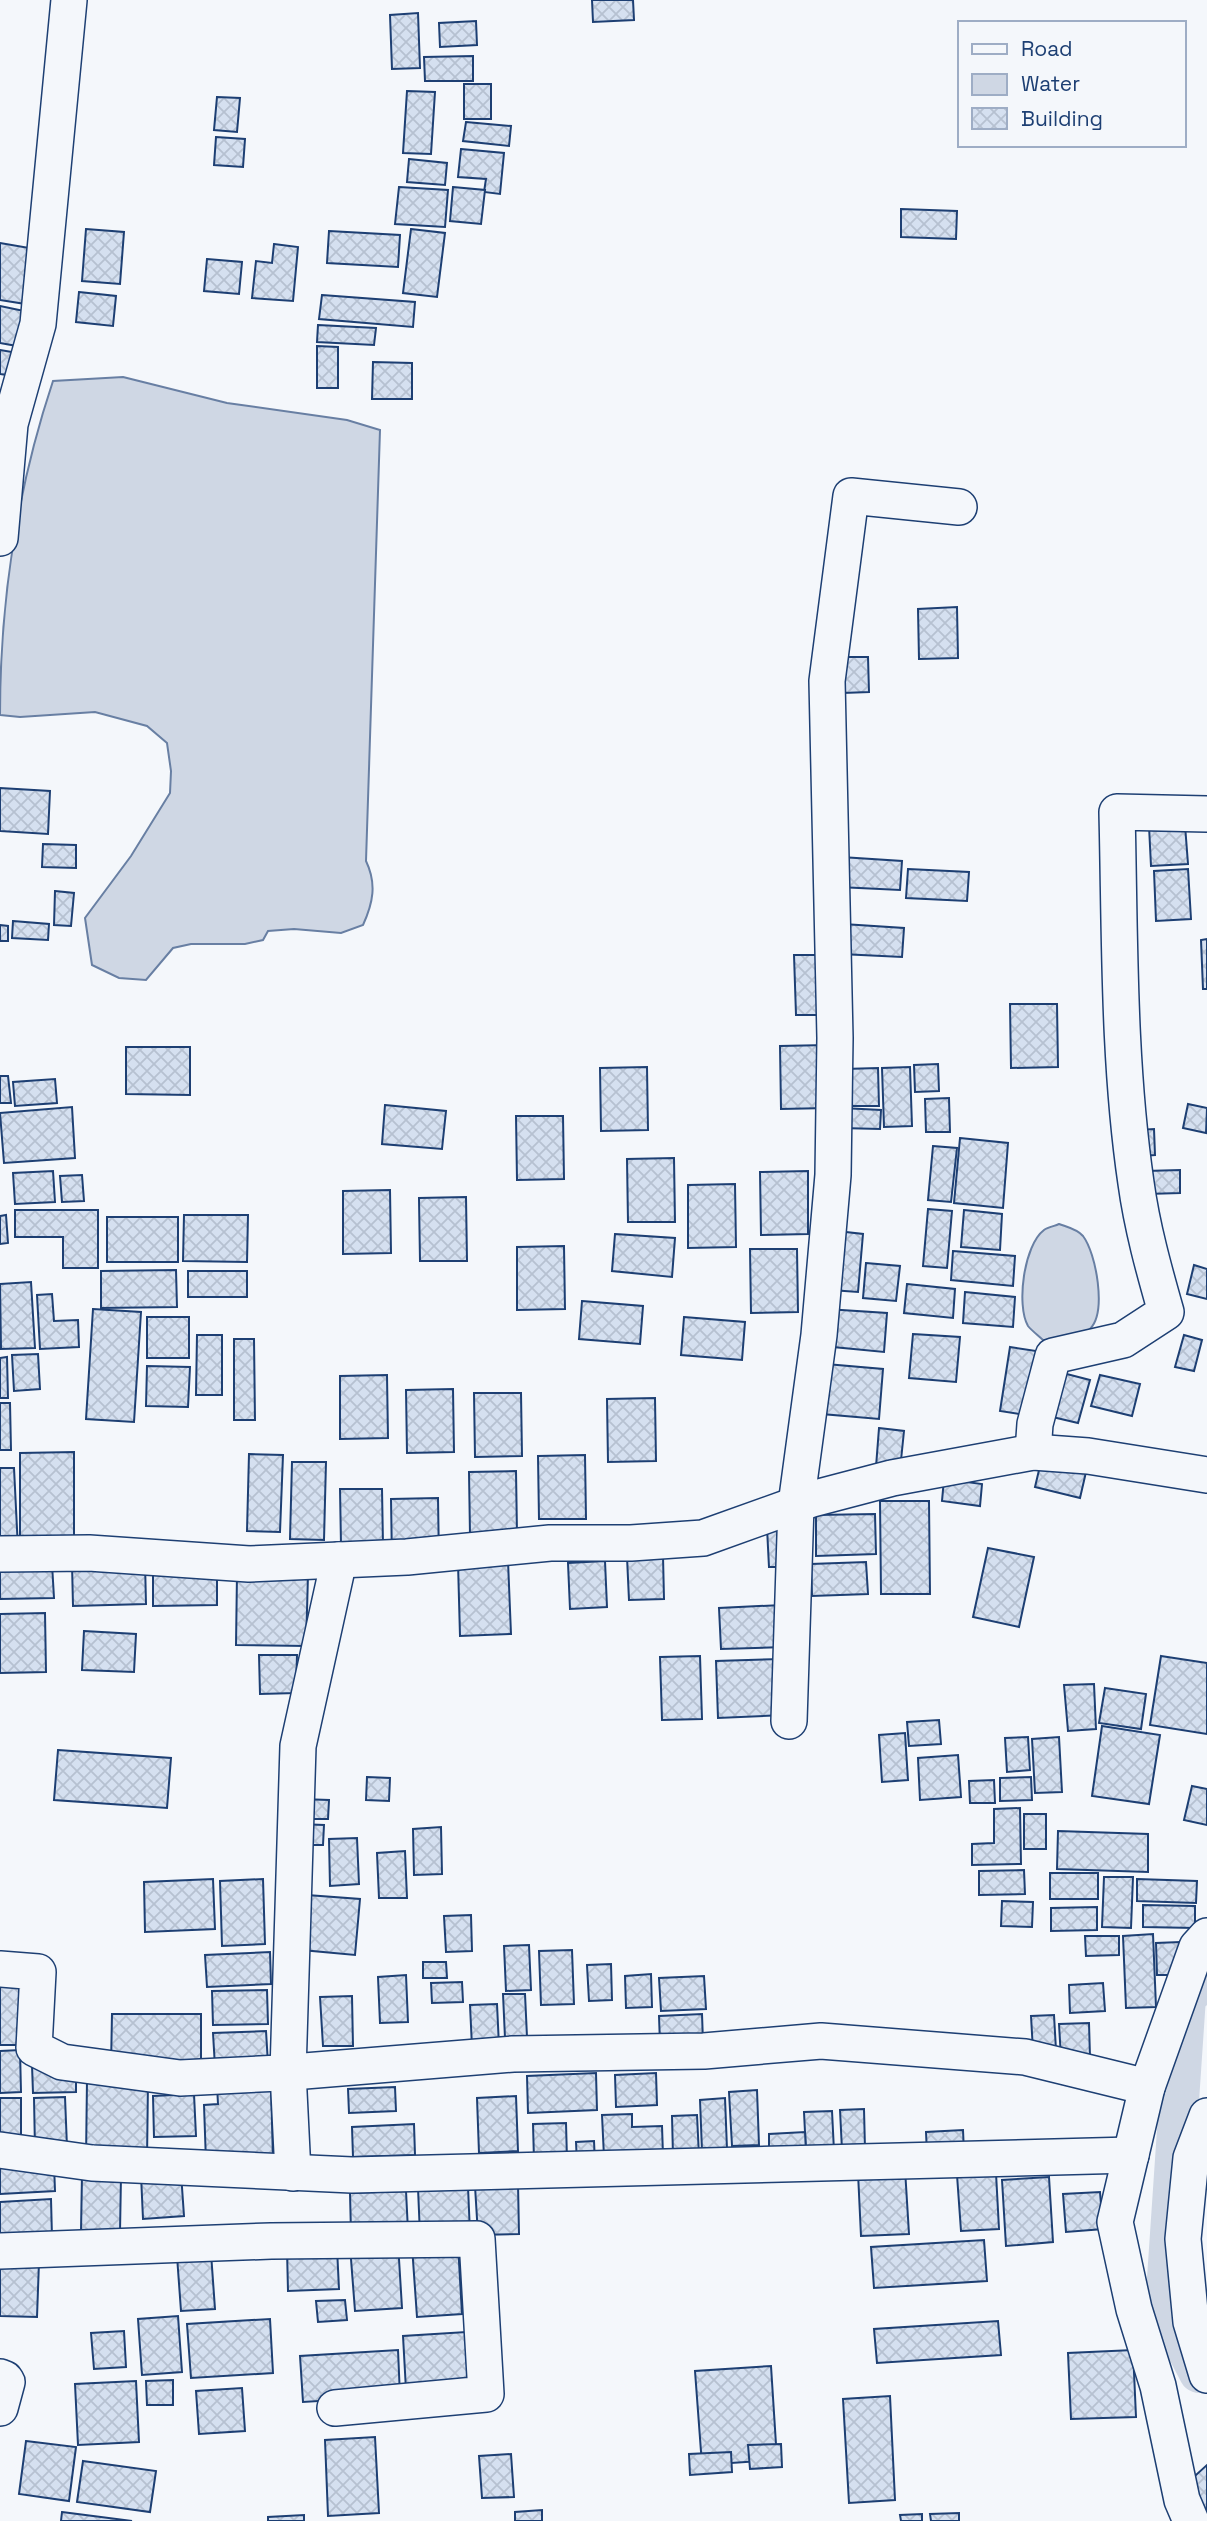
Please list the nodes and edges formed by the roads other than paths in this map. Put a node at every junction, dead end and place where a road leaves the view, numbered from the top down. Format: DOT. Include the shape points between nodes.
graph roads {
  1 [pos="69,0"];
  2 [pos="959,508"];
  3 [pos="0,538"];
  4 [pos="1207,814"];
  5 [pos="1033,1452"];
  6 [pos="1207,1475"];
  7 [pos="796,1505"];
  8 [pos="0,1554"];
  9 [pos="339,1560"];
  10 [pos="789,1721"];
  11 [pos="1207,1936"];
  12 [pos="0,1969"];
  13 [pos="288,2072"];
  14 [pos="1147,2087"];
  15 [pos="1207,2116"];
  16 [pos="0,2150"];
  17 [pos="1131,2155"];
  18 [pos="293,2173"];
  19 [pos="0,2251"];
  20 [pos="1207,2375"];
  21 [pos="0,2377"];
  22 [pos="0,2408"];
  23 [pos="335,2408"];
  24 [pos="1191,2521"];
  1 -- 3 [label="street" via="38,324 10,424"];
  2 -- 7 [label="street" via="851,496 827,681 835,1038 833,1175 819,1335"];
  4 -- 5 [label="street" via="1117,812 1122,1057 1136,1184 1166,1312 1124,1340 1053,1356 1035,1424"];
  5 -- 6 [label="street"];
  5 -- 7 [label="street" via="892,1478"];
  7 -- 9 [label="street" via="703,1538 550,1542"];
  7 -- 10 [label="street"];
  8 -- 9 [label="street" via="89,1553 249,1564"];
  9 -- 13 [label="street" via="298,1746"];
  11 -- 14 [label="street" via="1196,1947"];
  12 -- 13 [label="street" via="38,1972 34,2048 62,2062 180,2078"];
  13 -- 14 [label="street" via="513,2054 704,2051 821,2041 1025,2057"];
  13 -- 18 [label="street"];
  14 -- 17 [label="street"];
  15 -- 20 [label="street" via="1191,2158 1183,2239 1191,2322"];
  16 -- 18 [label="street" via="92,2164"];
  17 -- 18 [label="street"];
  17 -- 24 [label="street" via="1115,2222 1182,2500"];
  19 -- 23 [label="street" via="477,2239 486,2394"];
  21 -- 22 [label="street" via="7,2382"];
}
